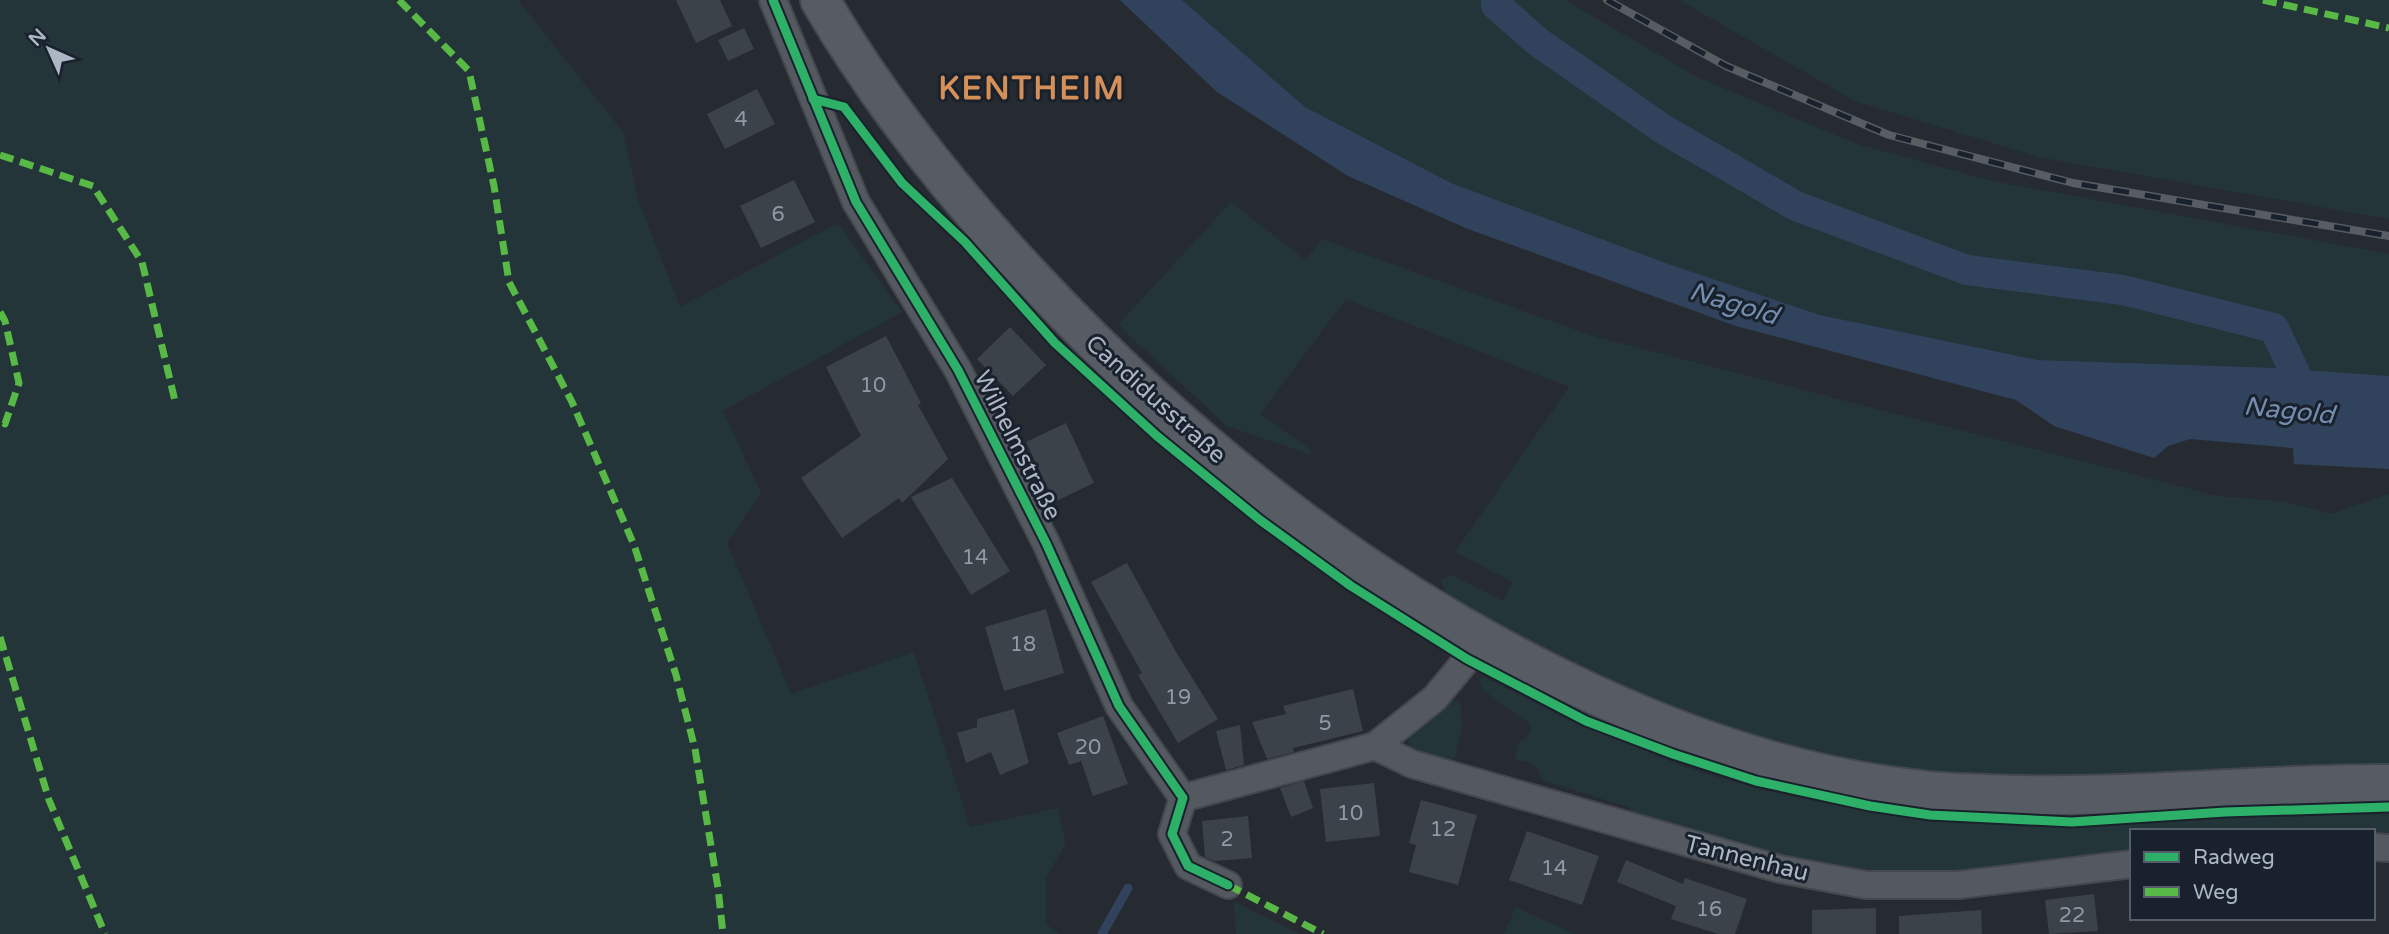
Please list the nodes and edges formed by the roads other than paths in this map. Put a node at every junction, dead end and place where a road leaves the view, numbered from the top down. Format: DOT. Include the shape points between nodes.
graph roads {
  1 [pos="773,0"];
  2 [pos="820,0"];
  3 [pos="1483,640"];
  4 [pos="1375,746"];
  5 [pos="2389,784"];
  6 [pos="1183,798"];
  7 [pos="2130,864"];
  8 [pos="1228,886"];
  1 -- 6 [label="street, Wilhelmstraße" via="856,202 958,370 1046,543 1119,706"];
  2 -- 3 [label="main road, Candidusstraße" via="895,115 984,227 1079,328 1158,404 1308,528"];
  3 -- 4 [label="street" via="1435,698"];
  3 -- 5 [label="main road, Candidusstraße" via="1667,728 1833,776 1922,790 2042,795"];
  4 -- 6 [label="street"];
  4 -- 7 [label="street, Tannenhau" via="1412,764 1780,869 1866,885 1958,885"];
  6 -- 8 [label="street" via="1172,834 1188,866"];
}
